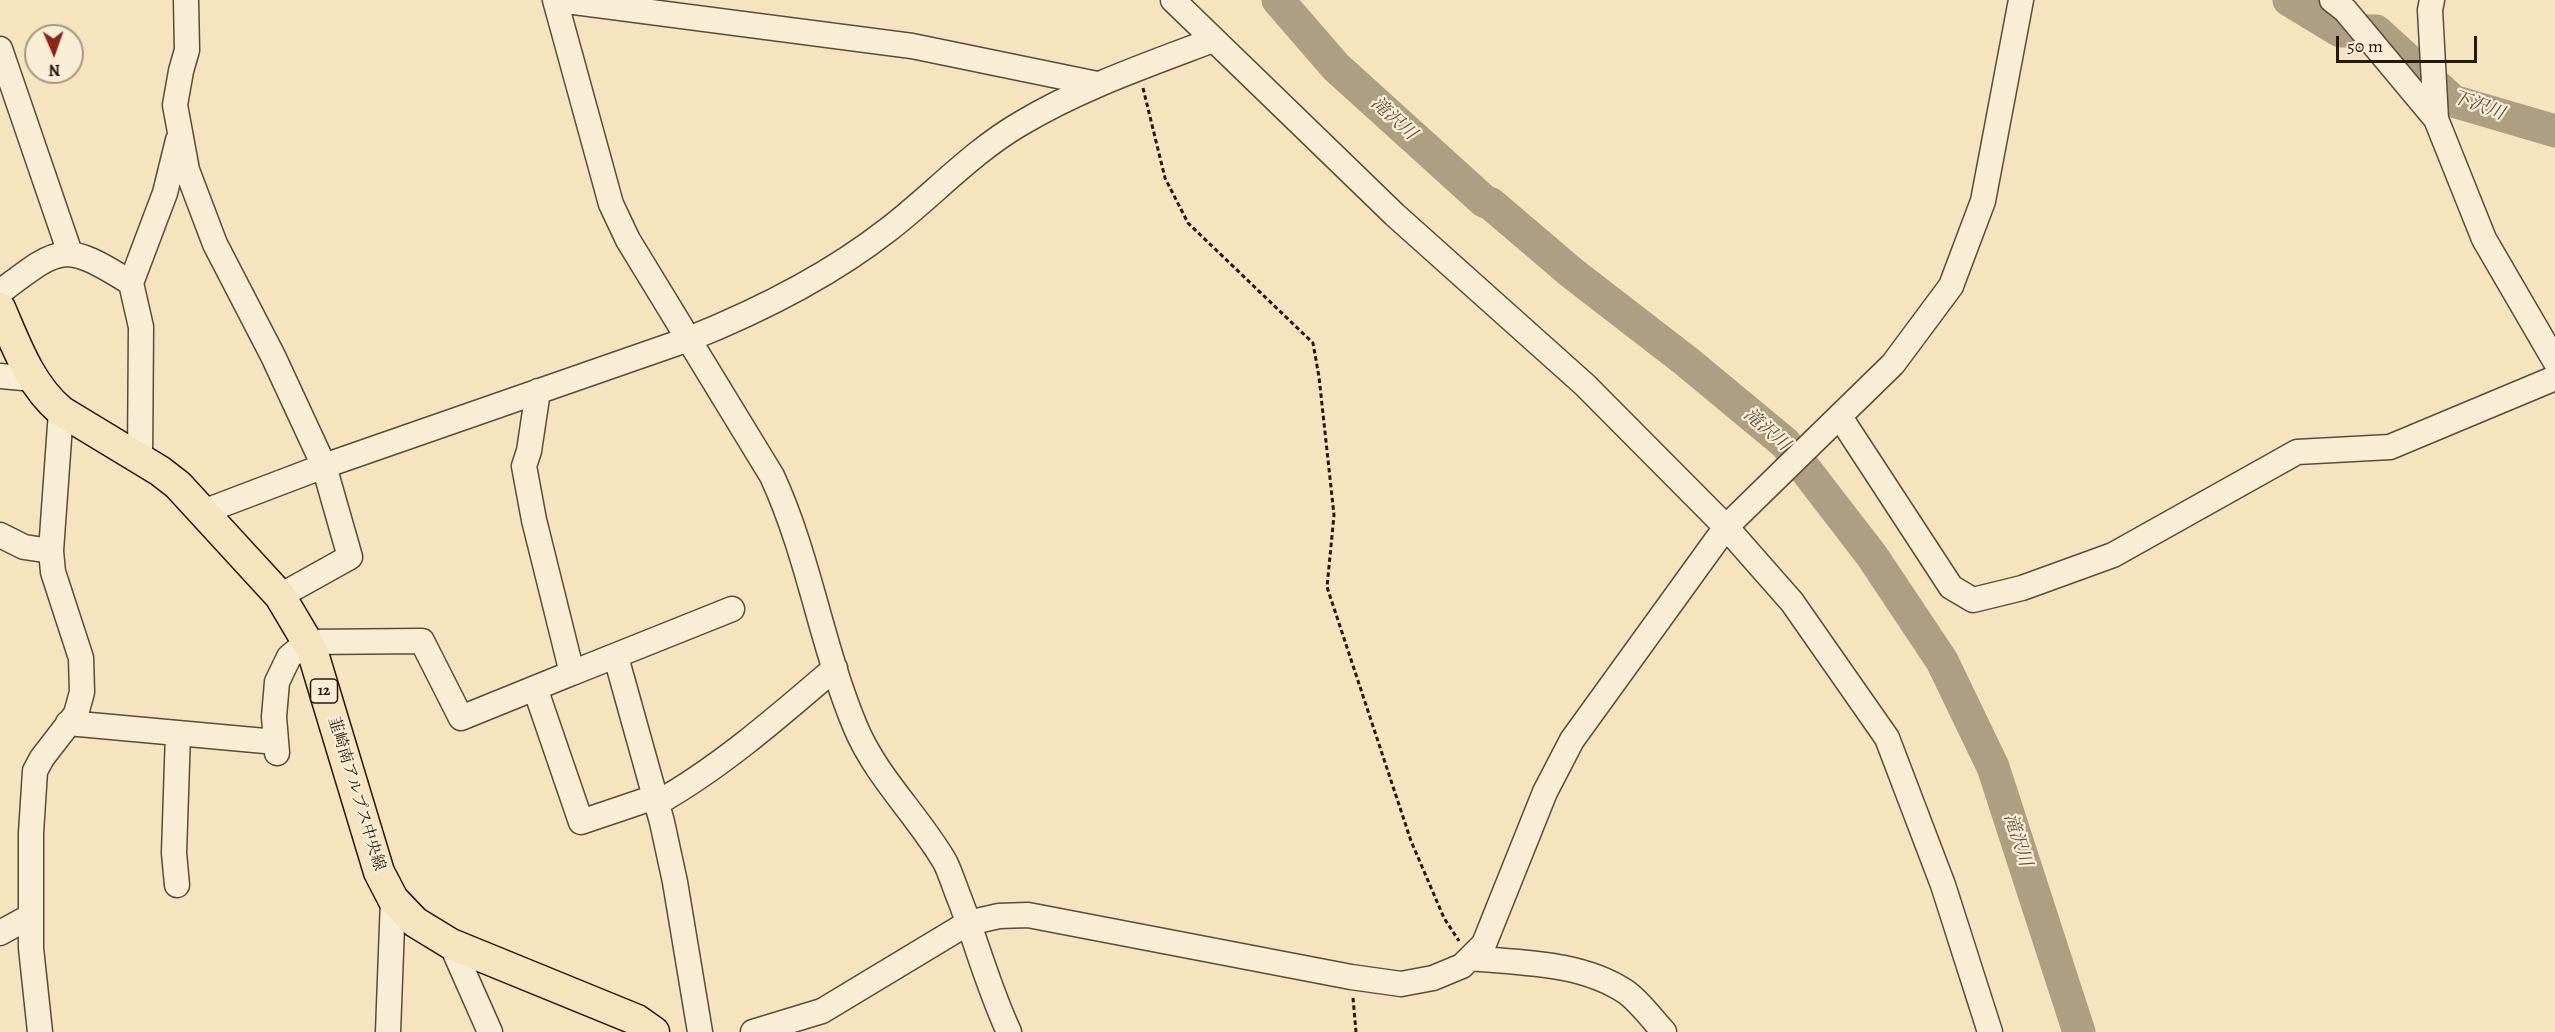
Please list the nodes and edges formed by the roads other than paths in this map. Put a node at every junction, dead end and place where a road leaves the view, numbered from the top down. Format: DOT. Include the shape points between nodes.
graph roads {
  1 [pos="186,0"];
  2 [pos="557,0"];
  3 [pos="1173,0"];
  4 [pos="2021,0"];
  5 [pos="2432,0"];
  6 [pos="2338,5"];
  7 [pos="1213,40"];
  8 [pos="0,49"];
  9 [pos="1097,84"];
  10 [pos="2436,112"];
  11 [pos="179,135"];
  12 [pos="70,253"];
  13 [pos="131,283"];
  14 [pos="0,292"];
  15 [pos="0,308"];
  16 [pos="689,339"];
  17 [pos="2555,361"];
  18 [pos="0,376"];
  19 [pos="2555,378"];
  20 [pos="34,379"];
  21 [pos="538,391"];
  22 [pos="61,411"];
  23 [pos="1833,424"];
  24 [pos="140,459"];
  25 [pos="324,466"];
  26 [pos="203,512"];
  27 [pos="1726,527"];
  28 [pos="0,535"];
  29 [pos="51,550"];
  30 [pos="280,596"];
  31 [pos="732,609"];
  32 [pos="307,642"];
  33 [pos="616,657"];
  34 [pos="835,668"];
  35 [pos="572,673"];
  36 [pos="535,688"];
  37 [pos="68,723"];
  38 [pos="178,733"];
  39 [pos="656,800"];
  40 [pos="177,885"];
  41 [pos="393,899"];
  42 [pos="31,916"];
  43 [pos="968,923"];
  44 [pos="0,933"];
  45 [pos="452,944"];
  46 [pos="1470,958"];
  47 [pos="40,1032"];
  48 [pos="388,1032"];
  49 [pos="490,1032"];
  50 [pos="654,1032"];
  51 [pos="700,1032"];
  52 [pos="753,1032"];
  53 [pos="1009,1032"];
  54 [pos="1664,1032"];
  55 [pos="1990,1032"];
  1 -- 11 [label="street" via="187,50 175,105"];
  2 -- 9 [label="street" via="912,46"];
  2 -- 16 [label="street" via="611,204 628,240"];
  3 -- 7 [label="street"];
  4 -- 23 [label="street" via="1983,201 1951,286 1893,364"];
  5 -- 10 [label="street"];
  6 -- 10 [label="street"];
  7 -- 9 [label="street"];
  7 -- 27 [label="street" via="1395,215 1585,385"];
  8 -- 12 [label="street"];
  9 -- 16 [label="street" via="1020,124 972,158 888,230 828,272 736,320"];
  10 -- 17 [label="street" via="2484,239"];
  11 -- 13 [label="street" via="165,193"];
  11 -- 25 [label="street" via="187,170 215,244"];
  12 -- 13 [label="street" via="98,262"];
  12 -- 14 [label="street" via="42,260"];
  13 -- 24 [label="street" via="141,327"];
  15 -- 20 [label="main road, 韮崎南アルプス中央線 / 12"];
  16 -- 21 [label="street"];
  16 -- 34 [label="street" via="772,476 789,514"];
  18 -- 20 [label="street"];
  19 -- 23 [label="street" via="2390,447 2297,452 2113,555 2022,588 1973,600 1951,587"];
  20 -- 22 [label="main road, 韮崎南アルプス中央線 / 12" via="46,399"];
  21 -- 25 [label="street"];
  21 -- 35 [label="street" via="524,466"];
  22 -- 24 [label="main road, 韮崎南アルプス中央線 / 12"];
  22 -- 29 [label="street"];
  23 -- 27 [label="street"];
  24 -- 26 [label="main road, 韮崎南アルプス中央線 / 12" via="178,484"];
  25 -- 26 [label="street"];
  25 -- 30 [label="street" via="350,557"];
  26 -- 30 [label="main road, 韮崎南アルプス中央線 / 12"];
  27 -- 46 [label="street" via="1572,740 1545,792 1484,944"];
  27 -- 55 [label="street" via="1792,602 1887,738 1942,885"];
  28 -- 29 [label="street" via="24,547"];
  29 -- 37 [label="street" via="53,572 81,658 82,692 76,714"];
  30 -- 32 [label="main road, 韮崎南アルプス中央線 / 12"];
  31 -- 33 [label="street"];
  32 -- 36 [label="street" via="422,642 461,718"];
  32 -- 38 [label="street" via="289,657 277,682 277,747"];
  32 -- 41 [label="main road, 韮崎南アルプス中央線 / 12" via="379,872"];
  33 -- 35 [label="street"];
  33 -- 39 [label="street"];
  34 -- 39 [label="street" via="776,719 678,791"];
  34 -- 43 [label="street" via="870,759 945,863"];
  35 -- 36 [label="street"];
  36 -- 39 [label="street" via="580,822"];
  37 -- 38 [label="street"];
  37 -- 42 [label="street" via="35,771"];
  38 -- 40 [label="street" via="174,853"];
  39 -- 51 [label="street" via="675,882"];
  41 -- 45 [label="main road, 韮崎南アルプス中央線 / 12" via="415,922"];
  41 -- 48 [label="street"];
  42 -- 44 [label="street"];
  42 -- 47 [label="street"];
  43 -- 46 [label="street" via="1028,915 1401,984 1433,978 1462,966"];
  43 -- 52 [label="street" via="822,1011"];
  43 -- 53 [label="street" via="990,991"];
  45 -- 49 [label="street"];
  45 -- 50 [label="main road, 韮崎南アルプス中央線 / 12" via="637,1020"];
  46 -- 54 [label="street" via="1591,974 1627,993"];
}
